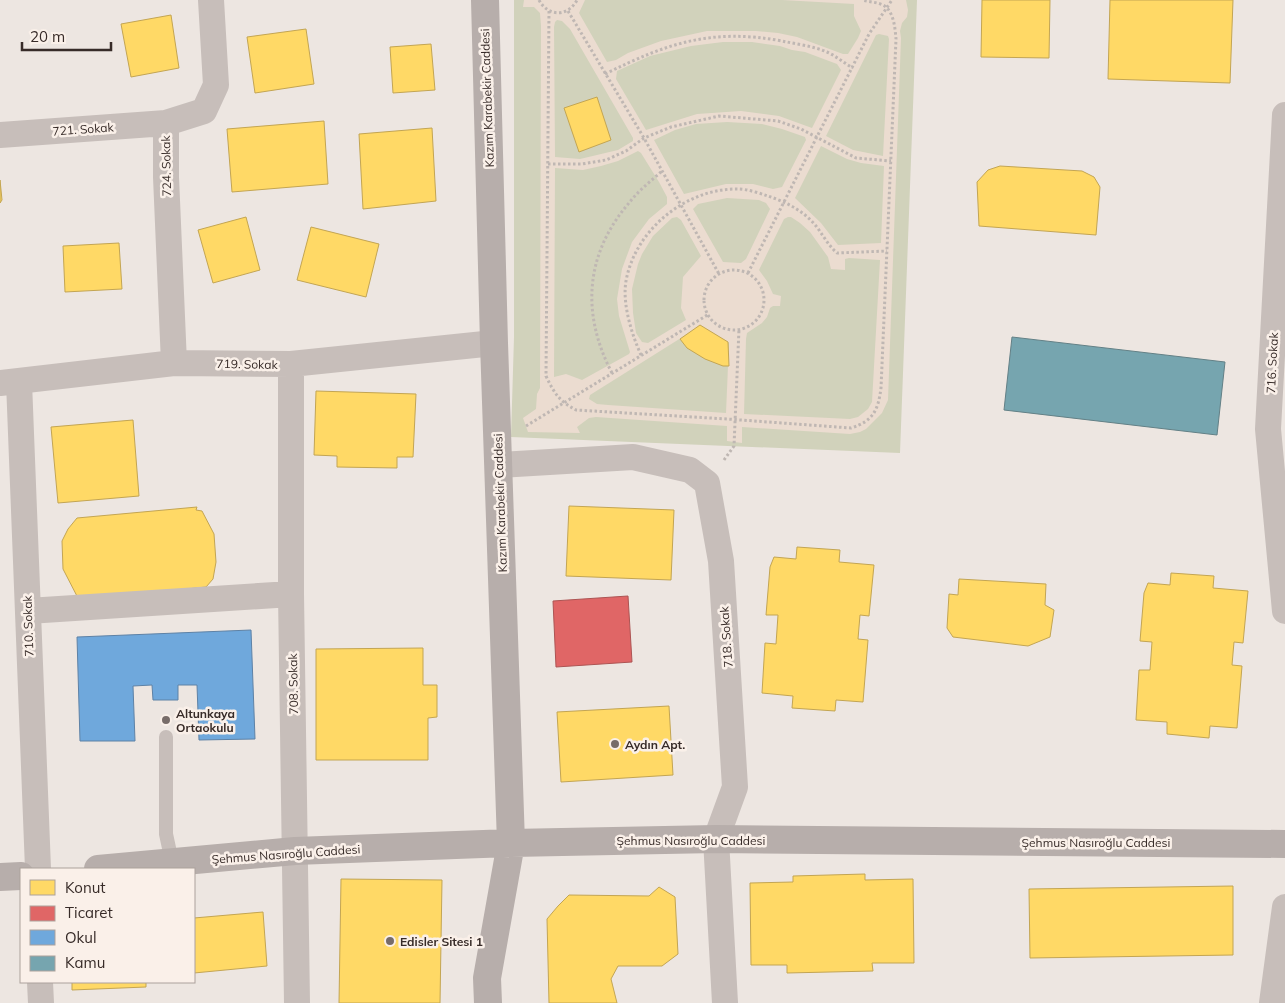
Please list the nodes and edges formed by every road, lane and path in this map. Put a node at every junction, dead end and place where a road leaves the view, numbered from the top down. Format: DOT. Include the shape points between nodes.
graph roads {
  1 [pos="212,0"];
  2 [pos="485,0"];
  3 [pos="539,0"];
  4 [pos="577,0"];
  5 [pos="862,0"];
  6 [pos="892,0"];
  7 [pos="887,9"];
  8 [pos="549,11"];
  9 [pos="568,11"];
  10 [pos="853,68"];
  11 [pos="605,74"];
  12 [pos="1285,115"];
  13 [pos="166,123"];
  14 [pos="0,135"];
  15 [pos="816,137"];
  16 [pos="644,138"];
  17 [pos="891,161"];
  18 [pos="548,164"];
  19 [pos="662,171"];
  20 [pos="783,202"];
  21 [pos="681,206"];
  22 [pos="887,251"];
  23 [pos="748,273"];
  24 [pos="719,274"];
  25 [pos="709,314"];
  26 [pos="739,329"];
  27 [pos="494,343"];
  28 [pos="641,355"];
  29 [pos="174,363"];
  30 [pos="291,364"];
  31 [pos="612,373"];
  32 [pos="10,383"];
  33 [pos="563,403"];
  34 [pos="735,420"];
  35 [pos="498,454"];
  36 [pos="706,482"];
  37 [pos="292,594"];
  38 [pos="28,611"];
  39 [pos="1285,611"];
  40 [pos="166,738"];
  41 [pos="716,839"];
  42 [pos="511,843"];
  43 [pos="1285,844"];
  44 [pos="295,851"];
  45 [pos="172,862"];
  46 [pos="38,868"];
  47 [pos="109,868"];
  48 [pos="20,876"];
  49 [pos="0,877"];
  50 [pos="1285,908"];
  51 [pos="40,983"];
  52 [pos="40,1003"];
  53 [pos="297,1003"];
  54 [pos="488,1003"];
  55 [pos="725,1003"];
  56 [pos="1272,1003"];
  1 -- 13 [label="street, 724. Sokak" via="216,85 204,111"];
  2 -- 27 [label="street, Kazım Karabekir Caddesi"];
  3 -- 8 [label="path"];
  4 -- 9 [label="path"];
  5 -- 7 [label="path"];
  6 -- 7 [label="path"];
  7 -- 10 [label="path" via="869,34"];
  7 -- 17 [label="path" via="894,23 896,39"];
  8 -- 9 [label="path"];
  8 -- 18 [label="path"];
  9 -- 11 [label="path"];
  10 -- 11 [label="path" via="826,52 799,44 730,36 694,39 662,48"];
  10 -- 15 [label="path"];
  11 -- 16 [label="path"];
  12 -- 39 [label="street, 716. Sokak" via="1268,429"];
  13 -- 14 [label="street, 721. Sokak"];
  13 -- 29 [label="street, 724. Sokak"];
  15 -- 16 [label="path" via="778,121 719,116 671,127"];
  15 -- 17 [label="path" via="856,158"];
  15 -- 20 [label="path"];
  16 -- 18 [label="path" via="606,160"];
  16 -- 19 [label="path"];
  17 -- 22 [label="path"];
  18 -- 33 [label="path" via="546,376"];
  19 -- 21 [label="path"];
  19 -- 31 [label="path" via="616,219 598,257 592,316 604,359"];
  20 -- 21 [label="path" via="739,189 712,193"];
  20 -- 22 [label="path" via="805,214 837,253"];
  20 -- 23 [label="path"];
  21 -- 24 [label="path"];
  21 -- 28 [label="path" via="653,226 642,242 625,282 628,321"];
  22 -- 34 [label="path" via="881,388 879,403 869,421 851,428"];
  23 -- 24 [label="path" via="738,270"];
  23 -- 26 [label="path" via="761,287 764,306 753,323"];
  24 -- 25 [label="path" via="707,289 705,298"];
  25 -- 26 [label="path" via="717,324"];
  25 -- 28 [label="path"];
  26 -- 34 [label="path"];
  27 -- 30 [label="street, 719. Sokak"];
  27 -- 35 [label="street, Kazım Karabekir Caddesi"];
  28 -- 31 [label="path"];
  29 -- 30 [label="street, 719. Sokak"];
  29 -- 32 [label="street, 719. Sokak"];
  30 -- 37 [label="street, 708. Sokak"];
  31 -- 33 [label="path"];
  32 -- 38 [label="street, 710. Sokak"];
  33 -- 34 [label="path" via="576,410 591,412"];
  33 -- 35 [label="path"];
  34 -- 36 [label="path" via="734,446"];
  35 -- 36 [label="street" via="632,458 690,470"];
  35 -- 42 [label="street, Kazım Karabekir Caddesi"];
  36 -- 41 [label="street, 718. Sokak" via="721,561 735,787"];
  37 -- 38 [label="street"];
  37 -- 44 [label="street, 708. Sokak"];
  38 -- 46 [label="street, 710. Sokak"];
  40 -- 45 [label="lane" via="166,834"];
  41 -- 42 [label="street, Şehmus Nasıroğlu Caddesi"];
  41 -- 43 [label="street, Şehmus Nasıroğlu Caddesi"];
  41 -- 55 [label="street, 718. Sokak"];
  42 -- 44 [label="street, Şehmus Nasıroğlu Caddesi"];
  42 -- 54 [label="street, Kazım Karabekir Caddesi" via="487,978"];
  44 -- 45 [label="street, Şehmus Nasıroğlu Caddesi"];
  44 -- 53 [label="street, 708. Sokak"];
  45 -- 47 [label="street, Şehmus Nasıroğlu Caddesi"];
  48 -- 49 [label="street"];
  50 -- 56 [label="street"];
  51 -- 52 [label="street"];
}
